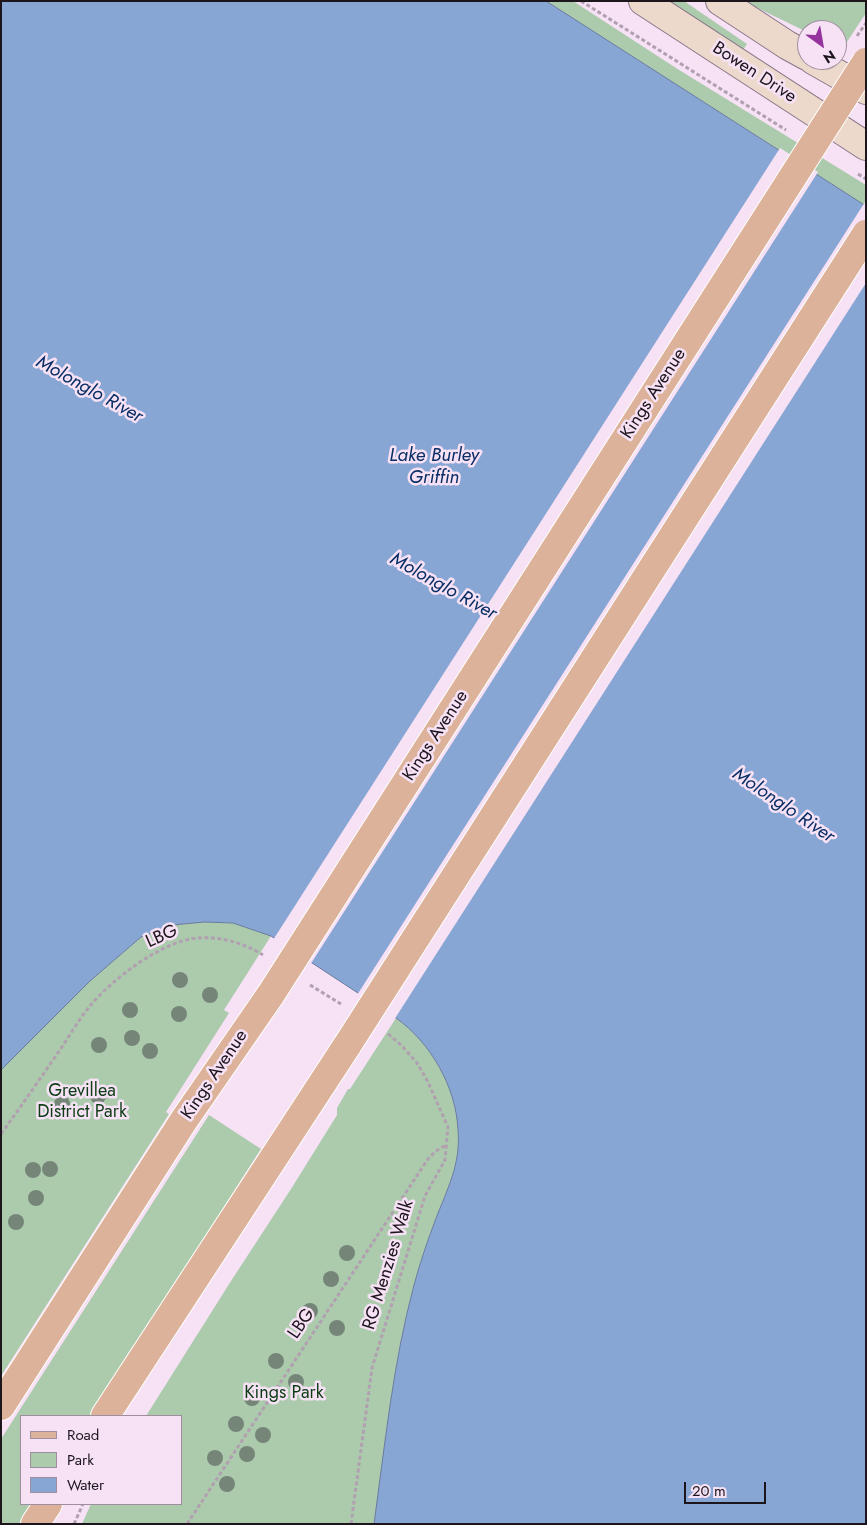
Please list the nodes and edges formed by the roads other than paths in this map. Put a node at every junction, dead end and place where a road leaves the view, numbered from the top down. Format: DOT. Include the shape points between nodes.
graph roads {
  1 [pos="643,1"];
  2 [pos="720,1"];
  3 [pos="797,50"];
  4 [pos="860,52"];
  5 [pos="831,70"];
  6 [pos="866,90"];
  7 [pos="866,146"];
  8 [pos="866,234"];
  9 [pos="1,1406"];
  10 [pos="106,1415"];
  11 [pos="47,1505"];
  12 [pos="35,1524"];
  1 -- 7 [label="main road, Bowen Drive"];
  2 -- 3 [label="main road"];
  4 -- 9 [label="main road, Kings Avenue, bridge" via="271,994 184,1120"];
  5 -- 6 [label="main road"];
  8 -- 10 [label="main road, bridge" via="348,1044"];
  11 -- 12 [label="main road"];
}
